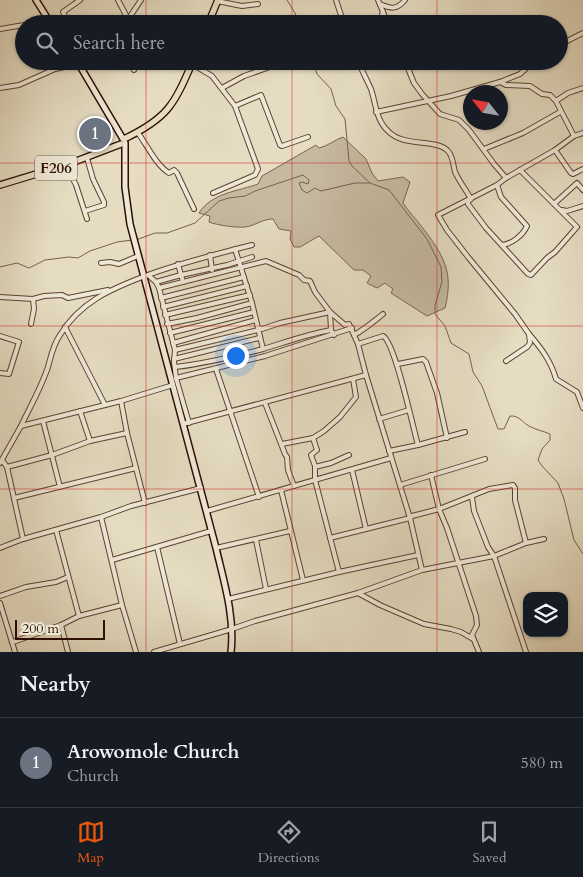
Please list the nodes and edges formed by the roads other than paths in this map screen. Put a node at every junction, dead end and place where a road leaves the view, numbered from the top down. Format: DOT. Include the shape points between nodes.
graph roads {
  1 [pos="36,0"];
  2 [pos="80,0"];
  3 [pos="118,0"];
  4 [pos="141,0"];
  5 [pos="217,0"];
  6 [pos="336,0"];
  7 [pos="405,0"];
  8 [pos="379,2"];
  9 [pos="258,4"];
  10 [pos="383,12"];
  11 [pos="45,15"];
  12 [pos="64,15"];
  13 [pos="123,15"];
  14 [pos="131,15"];
  15 [pos="211,15"];
  16 [pos="341,15"];
  17 [pos="382,15"];
  18 [pos="384,15"];
  19 [pos="15,26"];
  20 [pos="0,29"];
  21 [pos="583,33"];
  22 [pos="568,40"];
  23 [pos="53,70"];
  24 [pos="84,70"];
  25 [pos="188,70"];
  26 [pos="204,70"];
  27 [pos="261,70"];
  28 [pos="362,70"];
  29 [pos="409,70"];
  30 [pos="524,70"];
  31 [pos="500,82"];
  32 [pos="0,88"];
  33 [pos="222,88"];
  34 [pos="583,88"];
  35 [pos="429,101"];
  36 [pos="556,101"];
  37 [pos="235,106"];
  38 [pos="376,112"];
  39 [pos="560,112"];
  40 [pos="138,133"];
  41 [pos="583,133"];
  42 [pos="574,136"];
  43 [pos="308,137"];
  44 [pos="122,142"];
  45 [pos="484,149"];
  46 [pos="555,150"];
  47 [pos="87,158"];
  48 [pos="66,165"];
  49 [pos="583,169"];
  50 [pos="520,170"];
  51 [pos="575,173"];
  52 [pos="506,178"];
  53 [pos="577,183"];
  54 [pos="0,185"];
  55 [pos="497,185"];
  56 [pos="583,190"];
  57 [pos="213,193"];
  58 [pos="471,199"];
  59 [pos="555,203"];
  60 [pos="583,206"];
  61 [pos="194,209"];
  62 [pos="560,209"];
  63 [pos="85,211"];
  64 [pos="88,218"];
  65 [pos="252,245"];
  66 [pos="504,246"];
  67 [pos="235,249"];
  68 [pos="210,255"];
  69 [pos="138,256"];
  70 [pos="252,258"];
  71 [pos="239,261"];
  72 [pos="101,263"];
  73 [pos="178,264"];
  74 [pos="241,267"];
  75 [pos="212,268"];
  76 [pos="181,274"];
  77 [pos="213,275"];
  78 [pos="146,276"];
  79 [pos="244,277"];
  80 [pos="156,282"];
  81 [pos="183,282"];
  82 [pos="247,286"];
  83 [pos="159,288"];
  84 [pos="111,290"];
  85 [pos="250,295"];
  86 [pos="0,298"];
  87 [pos="161,298"];
  88 [pos="33,299"];
  89 [pos="252,303"];
  90 [pos="163,307"];
  91 [pos="254,312"];
  92 [pos="330,312"];
  93 [pos="382,314"];
  94 [pos="165,315"];
  95 [pos="256,320"];
  96 [pos="31,324"];
  97 [pos="167,324"];
  98 [pos="65,327"];
  99 [pos="352,328"];
  100 [pos="258,330"];
  101 [pos="331,330"];
  102 [pos="170,333"];
  103 [pos="529,334"];
  104 [pos="334,335"];
  105 [pos="354,335"];
  106 [pos="0,336"];
  107 [pos="260,338"];
  108 [pos="173,343"];
  109 [pos="358,344"];
  110 [pos="263,349"];
  111 [pos="175,350"];
  112 [pos="264,356"];
  113 [pos="174,359"];
  114 [pos="506,361"];
  115 [pos="398,364"];
  116 [pos="175,367"];
  117 [pos="216,369"];
  118 [pos="0,372"];
  119 [pos="366,375"];
  120 [pos="176,378"];
  121 [pos="353,379"];
  122 [pos="173,384"];
  123 [pos="121,401"];
  124 [pos="265,403"];
  125 [pos="105,405"];
  126 [pos="583,408"];
  127 [pos="408,410"];
  128 [pos="80,411"];
  129 [pos="231,413"];
  130 [pos="379,419"];
  131 [pos="44,420"];
  132 [pos="186,424"];
  133 [pos="21,426"];
  134 [pos="466,432"];
  135 [pos="127,433"];
  136 [pos="313,438"];
  137 [pos="447,438"];
  138 [pos="90,441"];
  139 [pos="282,444"];
  140 [pos="418,446"];
  141 [pos="389,451"];
  142 [pos="52,455"];
  143 [pos="349,455"];
  144 [pos="391,458"];
  145 [pos="485,459"];
  146 [pos="1,462"];
  147 [pos="7,467"];
  148 [pos="315,467"];
  149 [pos="136,468"];
  150 [pos="352,470"];
  151 [pos="431,475"];
  152 [pos="315,480"];
  153 [pos="400,485"];
  154 [pos="294,486"];
  155 [pos="60,487"];
  156 [pos="200,488"];
  157 [pos="280,490"];
  158 [pos="472,496"];
  159 [pos="259,497"];
  160 [pos="14,498"];
  161 [pos="145,503"];
  162 [pos="439,509"];
  163 [pos="207,512"];
  164 [pos="101,517"];
  165 [pos="410,518"];
  166 [pos="366,529"];
  167 [pos="56,530"];
  168 [pos="212,531"];
  169 [pos="290,531"];
  170 [pos="330,538"];
  171 [pos="23,539"];
  172 [pos="544,539"];
  173 [pos="256,540"];
  174 [pos="526,543"];
  175 [pos="157,547"];
  176 [pos="0,548"];
  177 [pos="216,548"];
  178 [pos="418,555"];
  179 [pos="494,556"];
  180 [pos="112,560"];
  181 [pos="458,564"];
  182 [pos="422,570"];
  183 [pos="339,572"];
  184 [pos="68,578"];
  185 [pos="303,580"];
  186 [pos="266,589"];
  187 [pos="358,593"];
  188 [pos="0,596"];
  189 [pos="228,599"];
  190 [pos="0,603"];
  191 [pos="122,605"];
  192 [pos="79,616"];
  193 [pos="61,625"];
  194 [pos="232,629"];
  195 [pos="473,639"];
  196 [pos="13,642"];
  197 [pos="180,644"];
  198 [pos="16,652"];
  199 [pos="68,652"];
  200 [pos="136,652"];
  201 [pos="154,652"];
  202 [pos="231,652"];
  203 [pos="479,652"];
  204 [pos="526,652"];
  1 -- 11 [label="main road"];
  2 -- 12 [label="street" via="63,12"];
  3 -- 13 [label="street"];
  4 -- 14 [label="street"];
  5 -- 9 [label="street" via="242,6"];
  5 -- 15 [label="main road"];
  6 -- 16 [label="street"];
  7 -- 8 [label="street" via="395,8"];
  8 -- 10 [label="street"];
  10 -- 17 [label="street"];
  10 -- 18 [label="street"];
  19 -- 20 [label="street"];
  21 -- 22 [label="street"];
  23 -- 32 [label="street" via="19,85"];
  24 -- 44 [label="main road"];
  25 -- 40 [label="main road, F206" via="169,109"];
  26 -- 33 [label="street"];
  27 -- 33 [label="street"];
  28 -- 38 [label="street"];
  29 -- 35 [label="street" via="414,83"];
  30 -- 31 [label="street"];
  31 -- 35 [label="street"];
  31 -- 36 [label="street" via="530,86"];
  33 -- 37 [label="street"];
  34 -- 36 [label="street"];
  35 -- 38 [label="street"];
  35 -- 45 [label="street" via="440,114 459,120"];
  36 -- 39 [label="street"];
  37 -- 43 [label="street" via="261,95 281,146"];
  37 -- 57 [label="street" via="258,169 255,175"];
  38 -- 58 [label="street" via="387,131 396,137 438,144 448,151"];
  39 -- 42 [label="street"];
  39 -- 45 [label="street" via="523,133"];
  40 -- 44 [label="main road, F206"];
  40 -- 61 [label="street" via="166,171 177,173"];
  41 -- 42 [label="street"];
  42 -- 46 [label="street"];
  44 -- 47 [label="main road, F206"];
  44 -- 69 [label="main road" via="127,206"];
  45 -- 52 [label="street"];
  46 -- 50 [label="street"];
  46 -- 51 [label="street" via="571,173"];
  47 -- 48 [label="main road, F206"];
  47 -- 63 [label="street" via="104,205"];
  48 -- 54 [label="main road, F206"];
  48 -- 63 [label="street"];
  49 -- 51 [label="street"];
  50 -- 52 [label="street"];
  50 -- 59 [label="street"];
  51 -- 53 [label="street"];
  52 -- 55 [label="street"];
  53 -- 56 [label="street"];
  53 -- 59 [label="street"];
  55 -- 58 [label="street"];
  55 -- 66 [label="street" via="501,197 527,226 516,240"];
  58 -- 66 [label="street" via="468,204"];
  58 -- 103 [label="street" via="440,213 438,217"];
  59 -- 62 [label="street"];
  60 -- 62 [label="street" via="567,211"];
  62 -- 66 [label="street" via="577,227 532,273 528,274"];
  63 -- 64 [label="street"];
  65 -- 67 [label="street"];
  67 -- 68 [label="street"];
  67 -- 71 [label="street"];
  68 -- 73 [label="street"];
  68 -- 75 [label="street"];
  69 -- 72 [label="street" via="119,264"];
  69 -- 78 [label="main road"];
  70 -- 71 [label="street"];
  71 -- 74 [label="street"];
  71 -- 75 [label="street"];
  73 -- 76 [label="street"];
  73 -- 78 [label="street"];
  74 -- 77 [label="street"];
  74 -- 79 [label="street"];
  74 -- 92 [label="street" via="266,261 300,275 310,282"];
  75 -- 76 [label="street"];
  75 -- 77 [label="street"];
  76 -- 80 [label="street"];
  76 -- 81 [label="street"];
  77 -- 81 [label="street"];
  78 -- 80 [label="street"];
  78 -- 84 [label="street"];
  78 -- 122 [label="main road"];
  79 -- 82 [label="street"];
  79 -- 87 [label="street"];
  80 -- 83 [label="street"];
  81 -- 83 [label="street"];
  82 -- 85 [label="street"];
  82 -- 90 [label="street"];
  83 -- 87 [label="street"];
  84 -- 88 [label="street" via="68,298 56,295"];
  84 -- 98 [label="street" via="82,307"];
  85 -- 89 [label="street"];
  85 -- 94 [label="street"];
  86 -- 88 [label="street"];
  87 -- 90 [label="street"];
  88 -- 96 [label="street"];
  89 -- 91 [label="street"];
  89 -- 97 [label="street"];
  90 -- 94 [label="street"];
  91 -- 95 [label="street"];
  91 -- 102 [label="street"];
  92 -- 99 [label="street"];
  92 -- 100 [label="street"];
  92 -- 101 [label="street"];
  93 -- 105 [label="street" via="368,328"];
  94 -- 97 [label="street"];
  95 -- 100 [label="street"];
  95 -- 108 [label="street"];
  97 -- 102 [label="street"];
  98 -- 125 [label="street"];
  98 -- 133 [label="street" via="55,343 46,372"];
  99 -- 104 [label="street"];
  99 -- 105 [label="street"];
  100 -- 107 [label="street"];
  100 -- 111 [label="street"];
  101 -- 104 [label="street"];
  101 -- 110 [label="street" via="306,334"];
  102 -- 108 [label="street"];
  103 -- 114 [label="street" via="530,344"];
  103 -- 126 [label="street" via="542,349 556,379 577,392"];
  104 -- 112 [label="street"];
  105 -- 109 [label="street"];
  106 -- 118 [label="street" via="19,342 10,374"];
  107 -- 110 [label="street"];
  107 -- 113 [label="street"];
  108 -- 111 [label="street"];
  109 -- 115 [label="street" via="380,336 387,337"];
  109 -- 119 [label="street"];
  110 -- 112 [label="street"];
  110 -- 116 [label="street"];
  111 -- 113 [label="street"];
  112 -- 117 [label="street"];
  113 -- 116 [label="street"];
  115 -- 127 [label="street"];
  115 -- 137 [label="street" via="423,359 426,362"];
  116 -- 120 [label="street"];
  117 -- 120 [label="street"];
  117 -- 129 [label="street"];
  119 -- 121 [label="street"];
  119 -- 130 [label="street"];
  120 -- 132 [label="street"];
  121 -- 124 [label="street"];
  121 -- 136 [label="street" via="357,394 354,401"];
  122 -- 123 [label="street"];
  122 -- 132 [label="main road"];
  123 -- 125 [label="street"];
  123 -- 135 [label="street"];
  124 -- 129 [label="street"];
  124 -- 139 [label="street"];
  125 -- 128 [label="street"];
  127 -- 130 [label="street"];
  127 -- 140 [label="street"];
  128 -- 131 [label="street"];
  128 -- 138 [label="street"];
  129 -- 132 [label="street"];
  129 -- 159 [label="street"];
  130 -- 141 [label="street"];
  131 -- 133 [label="street"];
  131 -- 142 [label="street"];
  132 -- 156 [label="main road"];
  133 -- 146 [label="street"];
  134 -- 137 [label="street"];
  135 -- 138 [label="street"];
  135 -- 149 [label="street"];
  136 -- 139 [label="street"];
  136 -- 148 [label="street" via="317,450 311,455"];
  137 -- 140 [label="street"];
  138 -- 142 [label="street"];
  139 -- 154 [label="street"];
  140 -- 141 [label="street"];
  141 -- 144 [label="street"];
  142 -- 147 [label="street"];
  142 -- 155 [label="street"];
  143 -- 148 [label="street"];
  144 -- 150 [label="street"];
  144 -- 153 [label="street"];
  145 -- 151 [label="street"];
  146 -- 147 [label="street"];
  147 -- 160 [label="street"];
  148 -- 152 [label="street"];
  149 -- 155 [label="street"];
  149 -- 161 [label="street"];
  150 -- 152 [label="street"];
  150 -- 166 [label="street"];
  151 -- 153 [label="street"];
  151 -- 162 [label="street"];
  152 -- 154 [label="street"];
  152 -- 170 [label="street"];
  153 -- 165 [label="street"];
  154 -- 157 [label="street"];
  155 -- 160 [label="street"];
  156 -- 161 [label="street"];
  156 -- 163 [label="main road"];
  157 -- 159 [label="street"];
  157 -- 169 [label="street"];
  158 -- 162 [label="street"];
  158 -- 174 [label="street" via="493,488 514,486"];
  158 -- 179 [label="street" via="474,511"];
  159 -- 163 [label="street"];
  160 -- 171 [label="street"];
  161 -- 164 [label="street"];
  162 -- 165 [label="street"];
  162 -- 181 [label="street"];
  163 -- 168 [label="main road"];
  164 -- 167 [label="street"];
  164 -- 180 [label="street"];
  165 -- 166 [label="street"];
  165 -- 178 [label="street"];
  166 -- 170 [label="street"];
  167 -- 171 [label="street"];
  167 -- 184 [label="street"];
  168 -- 175 [label="street"];
  168 -- 177 [label="main road"];
  169 -- 173 [label="street"];
  169 -- 185 [label="street"];
  170 -- 183 [label="street"];
  171 -- 176 [label="street"];
  172 -- 174 [label="street"];
  173 -- 177 [label="street"];
  173 -- 186 [label="street"];
  174 -- 179 [label="street"];
  175 -- 180 [label="street"];
  175 -- 197 [label="street"];
  177 -- 189 [label="main road"];
  178 -- 182 [label="street"];
  178 -- 183 [label="street"];
  179 -- 181 [label="street"];
  179 -- 204 [label="street"];
  180 -- 191 [label="street"];
  181 -- 182 [label="street"];
  181 -- 195 [label="street" via="477,621"];
  182 -- 187 [label="street"];
  183 -- 185 [label="street"];
  184 -- 188 [label="street"];
  184 -- 192 [label="street"];
  185 -- 186 [label="street"];
  186 -- 189 [label="street"];
  187 -- 194 [label="street"];
  187 -- 195 [label="street" via="424,624 451,629"];
  189 -- 194 [label="main road"];
  190 -- 196 [label="street"];
  191 -- 192 [label="street"];
  191 -- 200 [label="street"];
  192 -- 193 [label="street"];
  193 -- 196 [label="street"];
  193 -- 199 [label="street"];
  194 -- 197 [label="street"];
  194 -- 202 [label="main road"];
  195 -- 203 [label="street"];
  196 -- 198 [label="street"];
  197 -- 201 [label="street"];
}
